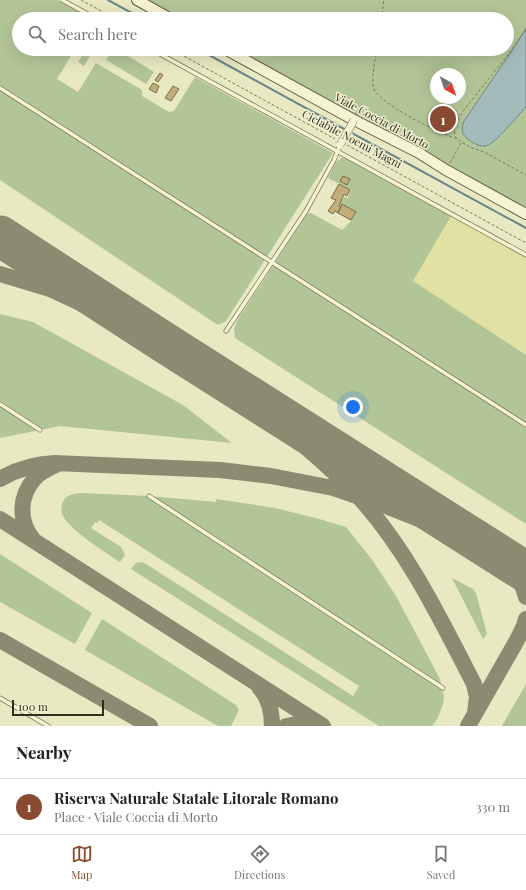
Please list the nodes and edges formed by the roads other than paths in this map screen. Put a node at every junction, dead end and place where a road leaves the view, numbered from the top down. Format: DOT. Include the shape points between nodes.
graph roads {
  1 [pos="62,0"];
  2 [pos="137,0"];
  3 [pos="84,12"];
  4 [pos="158,12"];
  5 [pos="165,56"];
  6 [pos="239,56"];
  7 [pos="0,88"];
  8 [pos="354,120"];
  9 [pos="341,146"];
  10 [pos="526,214"];
  11 [pos="526,254"];
  12 [pos="226,331"];
  13 [pos="0,404"];
  14 [pos="526,425"];
  15 [pos="40,430"];
  16 [pos="150,496"];
  17 [pos="443,688"];
  18 [pos="0,698"];
  19 [pos="48,726"];
  1 -- 3 [label="lane"];
  2 -- 4 [label="street"];
  5 -- 9 [label="lane"];
  6 -- 8 [label="street, Viale Coccia di Morto"];
  7 -- 14 [label="lane"];
  8 -- 9 [label="street, bridge"];
  8 -- 10 [label="street, Viale Coccia di Morto" via="419,153"];
  9 -- 11 [label="lane"];
  9 -- 12 [label="lane" via="306,211"];
  13 -- 15 [label="lane"];
  16 -- 17 [label="lane"];
  18 -- 19 [label="lane"];
}
